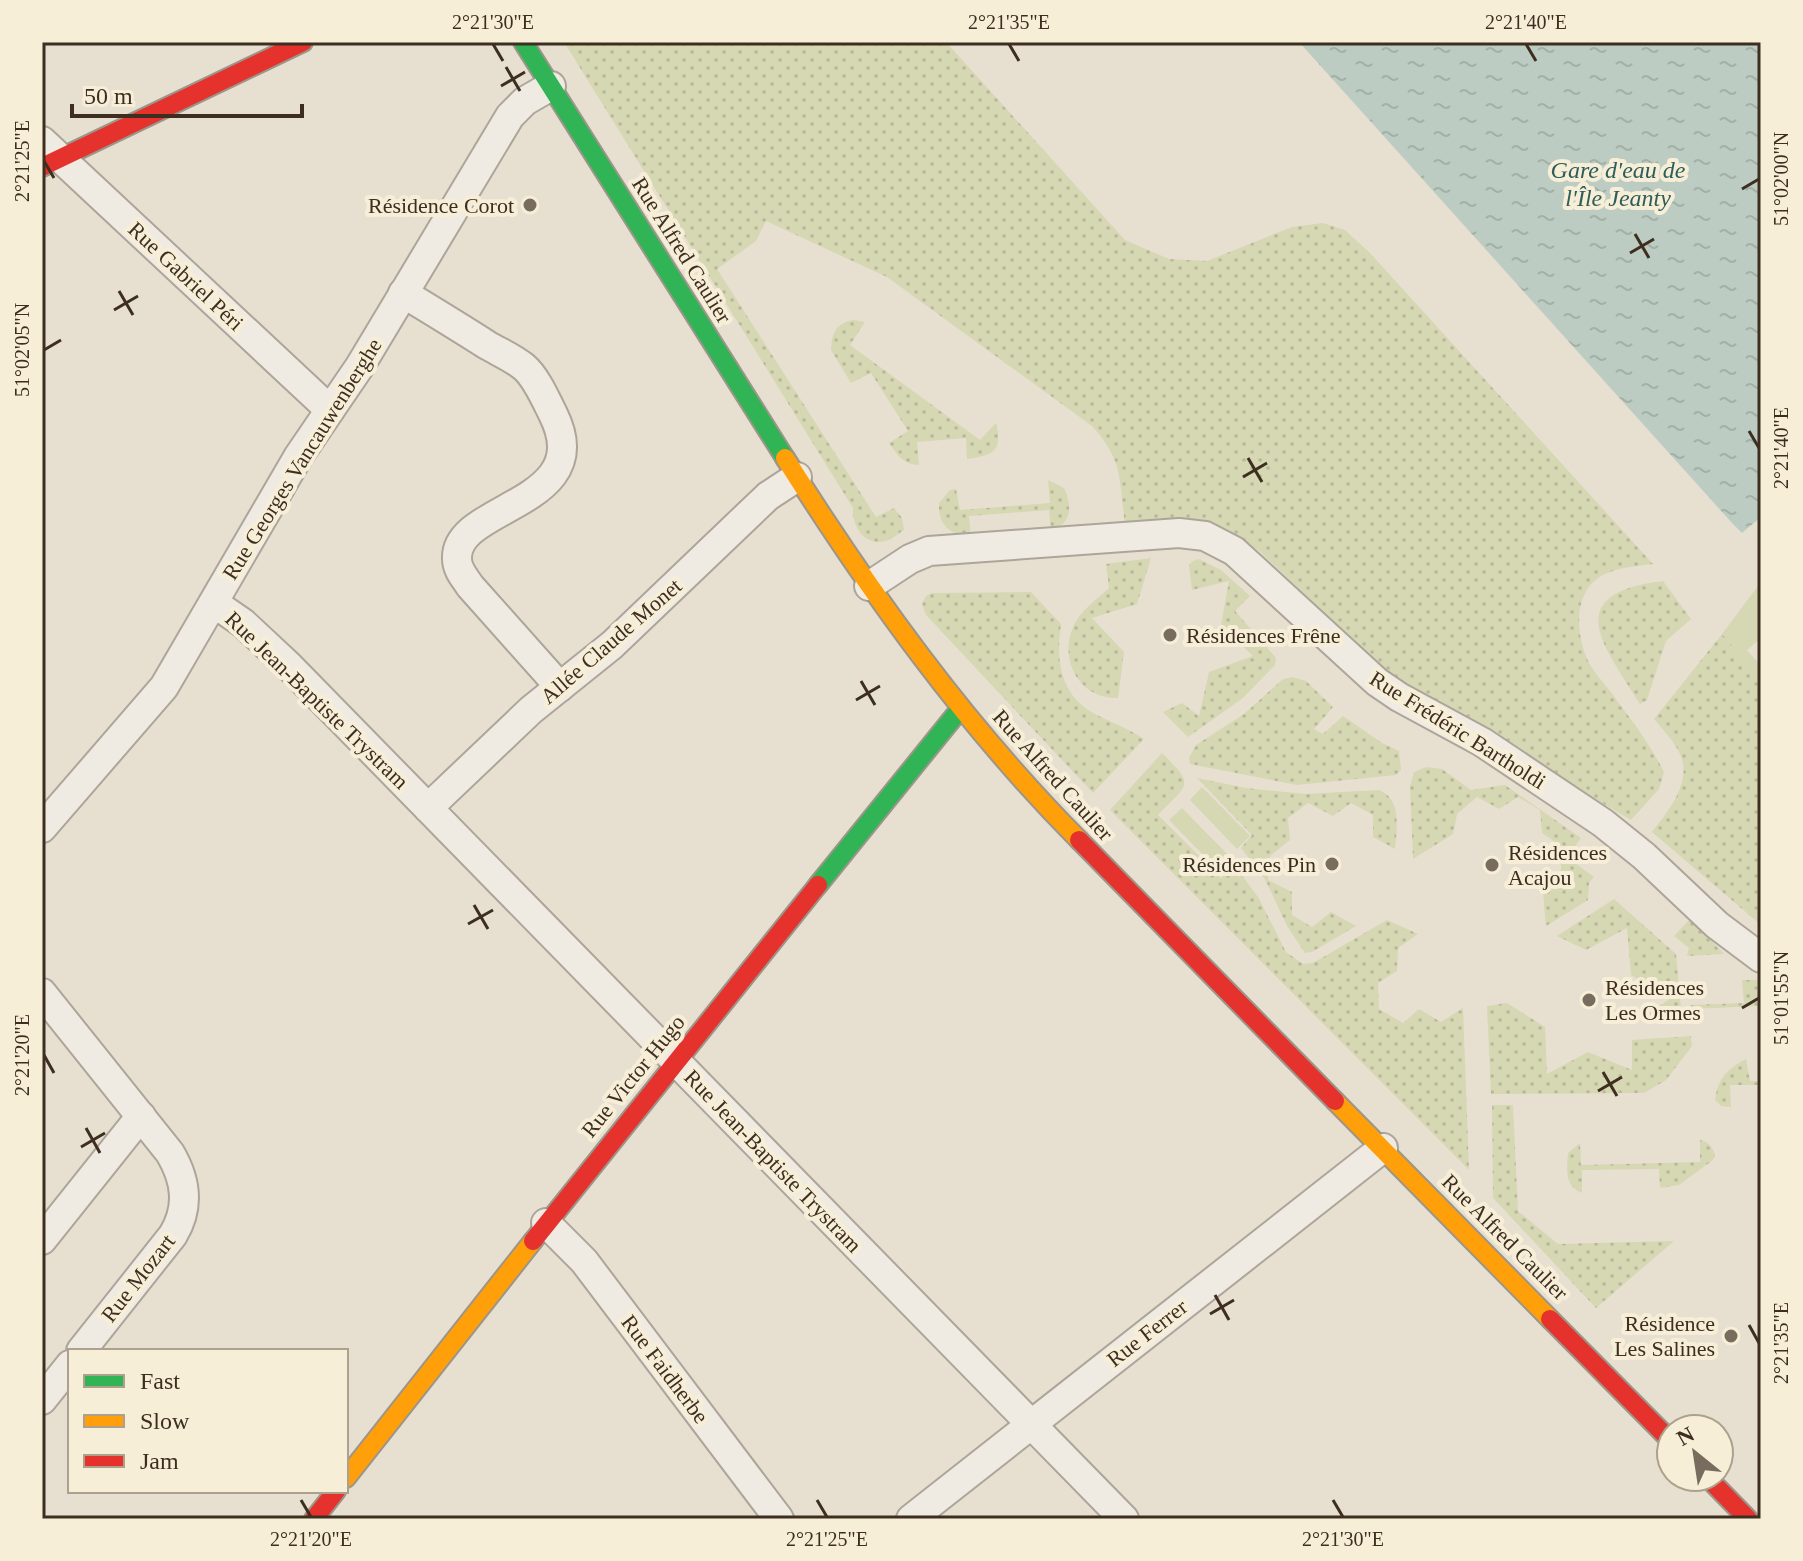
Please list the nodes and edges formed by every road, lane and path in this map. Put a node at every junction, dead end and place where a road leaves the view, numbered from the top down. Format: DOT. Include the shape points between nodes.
graph roads {
  1 [pos="303,42"];
  2 [pos="523,42"];
  3 [pos="551,86"];
  4 [pos="48,155"];
  5 [pos="403,293"];
  6 [pos="330,410"];
  7 [pos="797,477"];
  8 [pos="869,586"];
  9 [pos="214,603"];
  10 [pos="560,687"];
  11 [pos="961,708"];
  12 [pos="428,808"];
  13 [pos="42,828"];
  14 [pos="1761,958"];
  15 [pos="42,993"];
  16 [pos="675,1061"];
  17 [pos="141,1116"];
  18 [pos="1383,1148"];
  19 [pos="546,1223"];
  20 [pos="42,1240"];
  21 [pos="83,1349"];
  22 [pos="68,1368"];
  23 [pos="42,1400"];
  24 [pos="1031,1424"];
  25 [pos="1655,1425"];
  26 [pos="348,1475"];
  27 [pos="334,1493"];
  28 [pos="1723,1493"];
  29 [pos="314,1519"];
  30 [pos="779,1519"];
  31 [pos="911,1519"];
  32 [pos="1124,1519"];
  33 [pos="1748,1519"];
  1 -- 4 [label="street"];
  2 -- 3 [label="street, Rue Alfred Caulier"];
  3 -- 5 [label="street, Rue Georges Vancauwenberghe" via="510,116"];
  3 -- 7 [label="street, Rue Alfred Caulier"];
  4 -- 6 [label="street, Rue Gabriel Péri"];
  5 -- 6 [label="street, Rue Georges Vancauwenberghe"];
  5 -- 10 [label="street" via="526,368 558,425 562,450 543,485 473,530 456,557 470,586"];
  6 -- 9 [label="street, Rue Georges Vancauwenberghe"];
  7 -- 8 [label="street, Rue Alfred Caulier"];
  7 -- 10 [label="street, Allée Claude Monet" via="763,500"];
  8 -- 11 [label="street, Rue Alfred Caulier"];
  8 -- 14 [label="street, Rue Frédéric Bartholdi" via="929,551 1179,533 1216,540 1243,558 1377,682 1482,742 1603,823"];
  9 -- 12 [label="street, Rue Jean-Baptiste Trystram" via="270,648"];
  9 -- 13 [label="street, Rue Georges Vancauwenberghe" via="155,700"];
  10 -- 12 [label="street, Allée Claude Monet"];
  11 -- 16 [label="street, Rue Victor Hugo"];
  11 -- 18 [label="street, Rue Alfred Caulier" via="1050,811"];
  12 -- 16 [label="street, Rue Jean-Baptiste Trystram"];
  15 -- 17 [label="street, Rue Mozart"];
  16 -- 19 [label="street, Rue Victor Hugo"];
  16 -- 24 [label="street, Rue Jean-Baptiste Trystram"];
  17 -- 20 [label="street"];
  17 -- 21 [label="street, Rue Mozart" via="178,1167 184,1189 182,1214 169,1240"];
  18 -- 24 [label="street, Rue Ferrer"];
  18 -- 25 [label="street, Rue Alfred Caulier"];
  19 -- 26 [label="street, Rue Victor Hugo"];
  19 -- 30 [label="street, Rue Faidherbe" via="584,1261"];
  22 -- 23 [label="street"];
  24 -- 31 [label="street, Rue Ferrer"];
  24 -- 32 [label="street, Rue Jean-Baptiste Trystram"];
  27 -- 29 [label="street"];
  28 -- 33 [label="street"];
}
